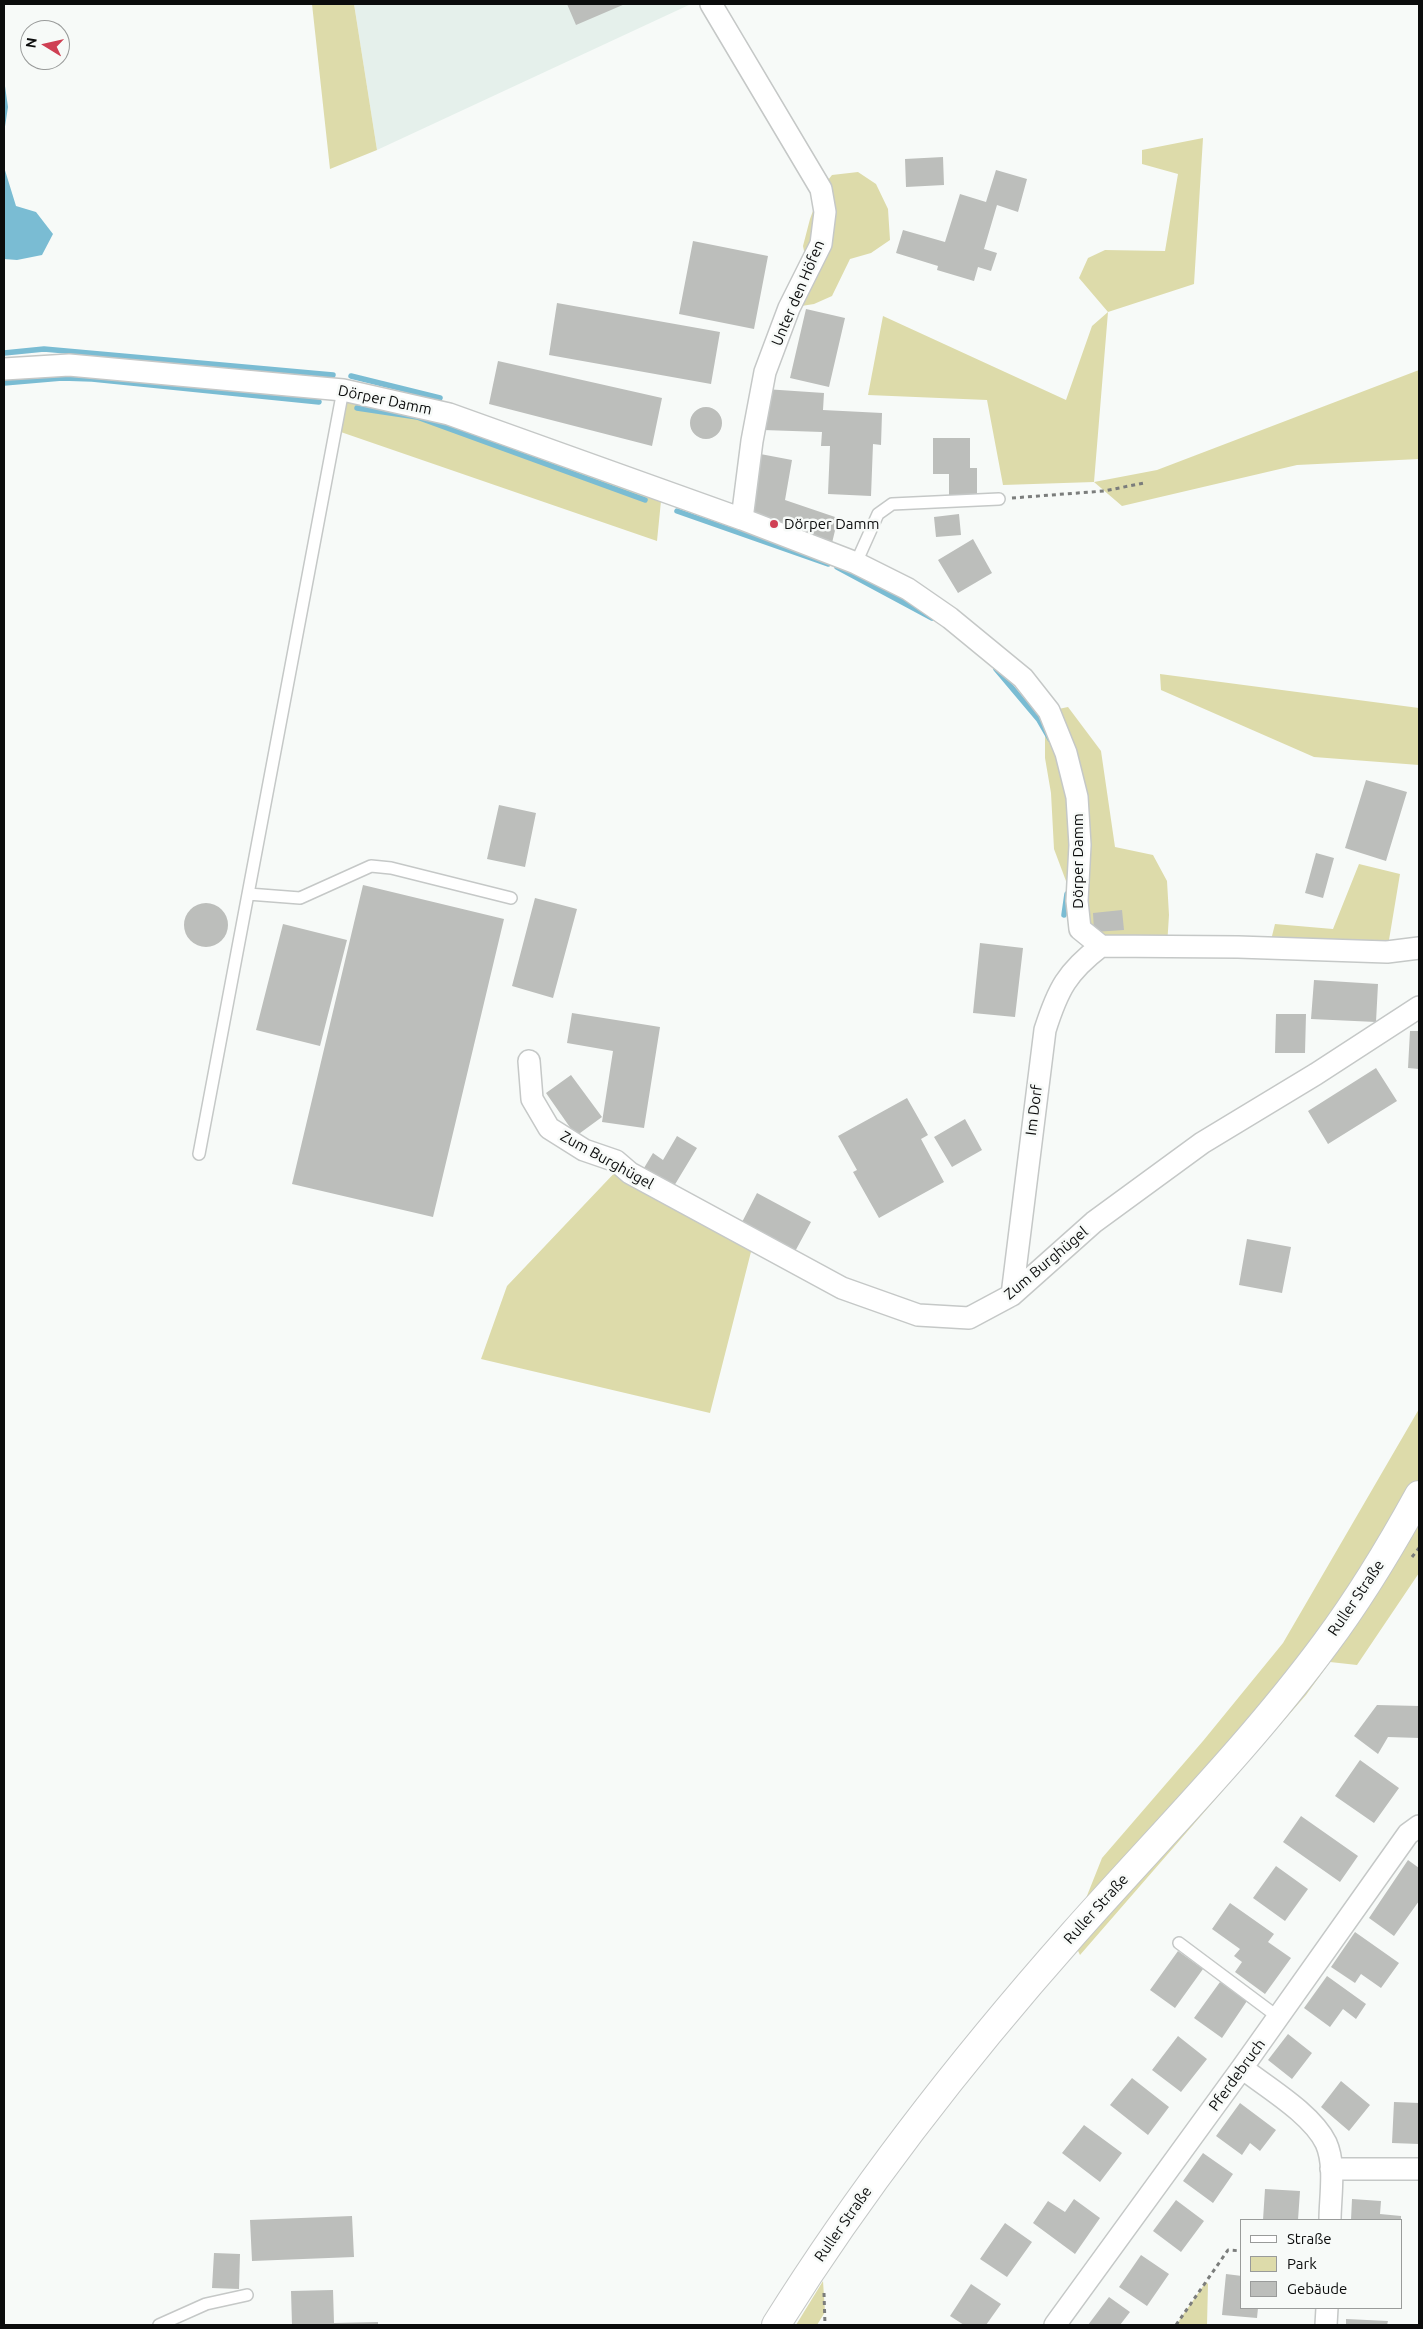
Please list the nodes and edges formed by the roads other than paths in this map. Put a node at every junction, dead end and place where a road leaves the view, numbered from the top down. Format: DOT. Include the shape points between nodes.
graph roads {
  1 [pos="711,4"];
  2 [pos="4,369"];
  3 [pos="343,390"];
  4 [pos="999,499"];
  5 [pos="742,519"];
  6 [pos="856,563"];
  7 [pos="248,894"];
  8 [pos="511,898"];
  9 [pos="1101,946"];
  10 [pos="1419,948"];
  11 [pos="1419,1007"];
  12 [pos="529,1061"];
  13 [pos="199,1154"];
  14 [pos="1012,1295"];
  15 [pos="1419,1495"];
  16 [pos="1419,1519"];
  17 [pos="1392,1544"];
  18 [pos="1419,1826"];
  19 [pos="1179,1943"];
  20 [pos="1278,2017"];
  21 [pos="1242,2068"];
  22 [pos="1331,2169"];
  23 [pos="1419,2169"];
  24 [pos="1330,2219"];
  25 [pos="247,2295"];
  26 [pos="1327,2309"];
  27 [pos="159,2325"];
  28 [pos="776,2325"];
  29 [pos="1055,2325"];
  30 [pos="1326,2325"];
  1 -- 5 [label="street, Unter den Höfen" via="821,189 825,212 821,244 789,308 765,372"];
  2 -- 3 [label="street, Dörper Damm" via="69,365"];
  3 -- 5 [label="street, Dörper Damm" via="449,414"];
  3 -- 7 [label="lane"];
  4 -- 6 [label="lane" via="892,504 878,514"];
  5 -- 6 [label="street, Dörper Damm"];
  6 -- 9 [label="street, Dörper Damm" via="908,589 950,618 1023,678 1049,711 1066,753 1077,797 1080,929"];
  7 -- 8 [label="lane" via="300,898 371,866 391,868"];
  7 -- 13 [label="lane"];
  9 -- 10 [label="street" via="1387,952"];
  9 -- 14 [label="street, Im Dorf" via="1067,976 1045,1030"];
  11 -- 14 [label="street, Zum Burghügel" via="1148,1180 1087,1228"];
  12 -- 14 [label="street, Zum Burghügel" via="532,1099 549,1128 584,1150 616,1161 630,1173 842,1288 918,1315 968,1318"];
  15 -- 17 [label="main road, Ruller Straße"];
  16 -- 17 [label="main road"];
  17 -- 28 [label="main road, Ruller Straße" via="1326,1643 1253,1733 982,2040 842,2223"];
  18 -- 20 [label="street, Pferdebruch" via="1408,1834"];
  19 -- 20 [label="lane"];
  20 -- 21 [label="street, Pferdebruch"];
  21 -- 22 [label="street" via="1310,2121 1326,2144"];
  21 -- 29 [label="street, Pferdebruch"];
  22 -- 23 [label="street"];
  22 -- 24 [label="street"];
  25 -- 27 [label="lane" via="206,2304"];
  26 -- 30 [label="street"];
}
